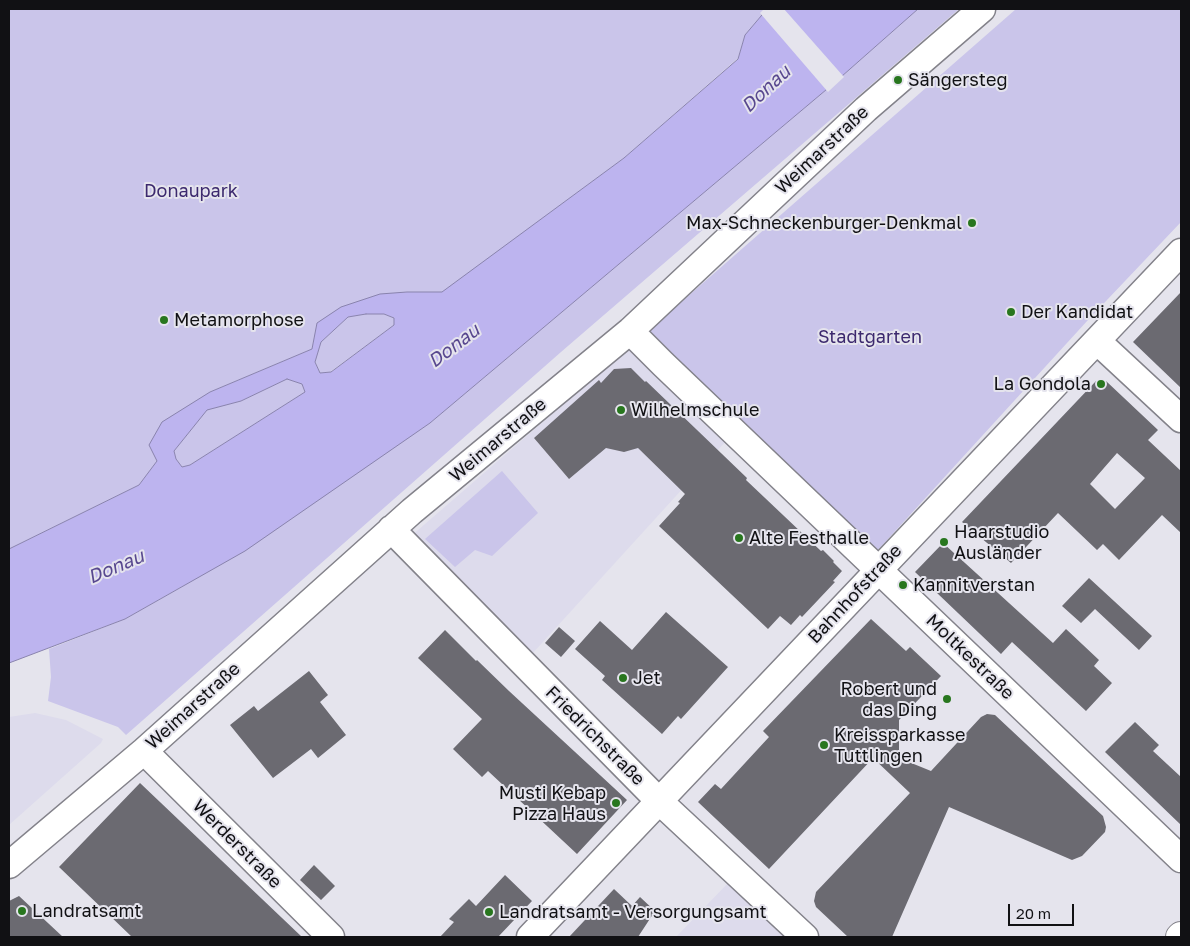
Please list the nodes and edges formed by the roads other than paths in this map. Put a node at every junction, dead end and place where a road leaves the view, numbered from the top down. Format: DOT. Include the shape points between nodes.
graph roads {
  1 [pos="982,9"];
  2 [pos="1181,252"];
  3 [pos="630,330"];
  4 [pos="1097,341"];
  5 [pos="1181,419"];
  6 [pos="391,530"];
  7 [pos="878,570"];
  8 [pos="144,751"];
  9 [pos="659,801"];
  10 [pos="1181,859"];
  11 [pos="9,865"];
  12 [pos="331,937"];
  13 [pos="530,937"];
  14 [pos="805,937"];
  1 -- 3 [label="street, Weimarstraße" via="872,103"];
  2 -- 4 [label="street, Bahnhofstraße"];
  3 -- 6 [label="street, Weimarstraße"];
  3 -- 7 [label="street, Moltkestraße"];
  4 -- 5 [label="street"];
  4 -- 7 [label="street, Bahnhofstraße"];
  6 -- 8 [label="street, Weimarstraße"];
  6 -- 9 [label="street, Friedrichstraße"];
  7 -- 9 [label="street, Bahnhofstraße"];
  7 -- 10 [label="street, Moltkestraße"];
  8 -- 11 [label="street, Weimarstraße"];
  8 -- 12 [label="street, Werderstraße"];
  9 -- 13 [label="street, Bahnhofstraße"];
  9 -- 14 [label="street, Friedrichstraße"];
}
